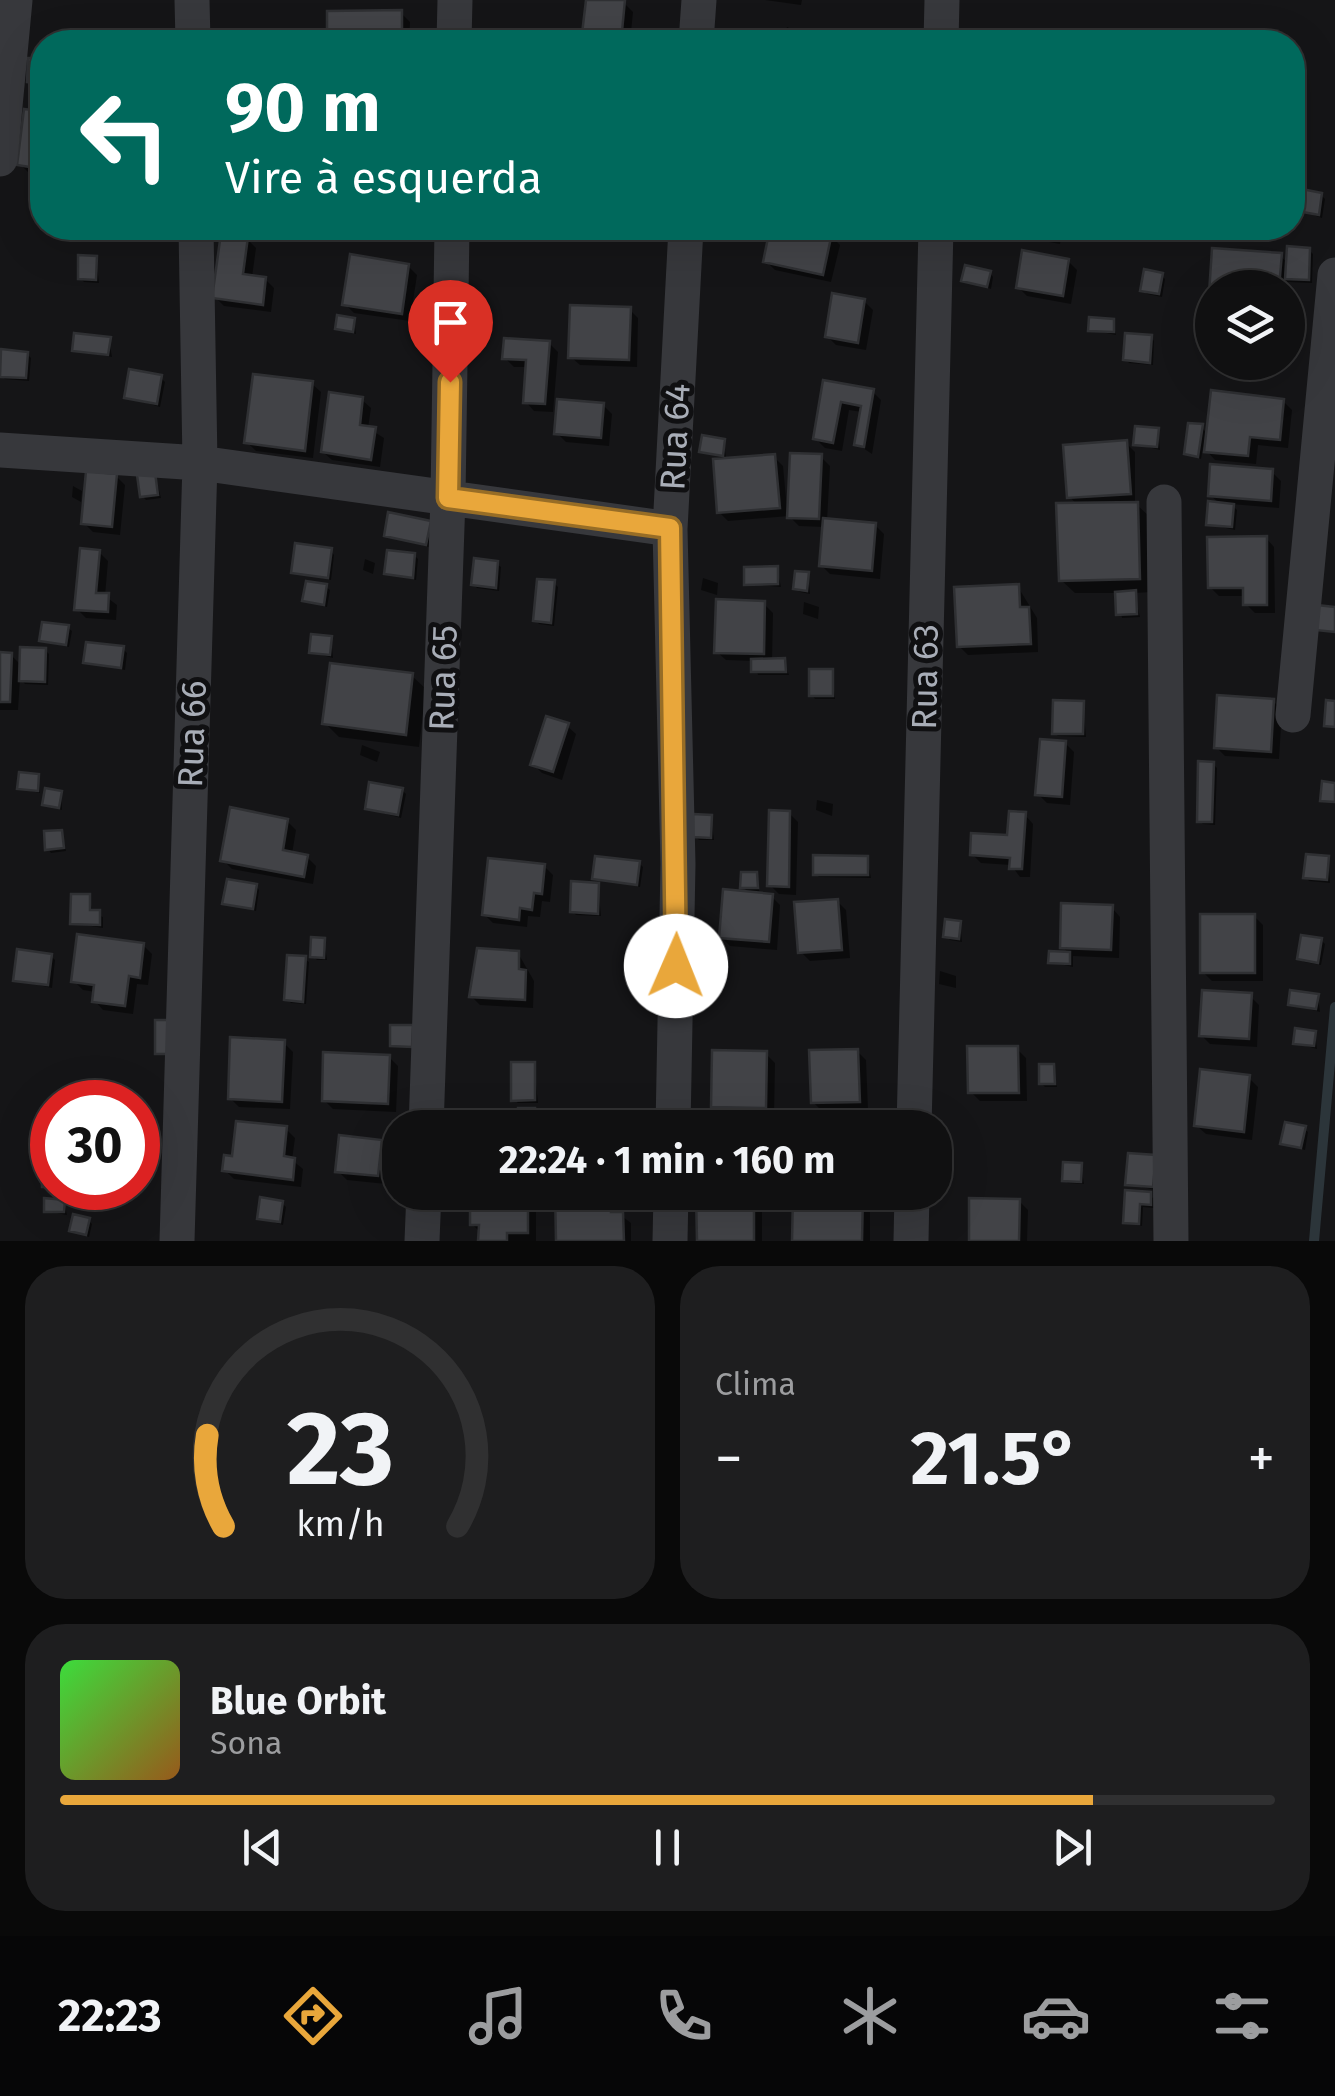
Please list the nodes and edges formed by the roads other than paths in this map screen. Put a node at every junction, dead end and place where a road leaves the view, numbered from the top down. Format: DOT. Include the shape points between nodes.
graph roads {
  1 [pos="15,0"];
  2 [pos="192,0"];
  3 [pos="455,0"];
  4 [pos="698,0"];
  5 [pos="942,0"];
  6 [pos="193,30"];
  7 [pos="454,30"];
  8 [pos="697,30"];
  9 [pos="941,30"];
  10 [pos="0,160"];
  11 [pos="196,240"];
  12 [pos="452,240"];
  13 [pos="685,240"];
  14 [pos="936,240"];
  15 [pos="1335,275"];
  16 [pos="0,450"];
  17 [pos="200,464"];
  18 [pos="448,498"];
  19 [pos="1164,502"];
  20 [pos="670,528"];
  21 [pos="1293,716"];
  22 [pos="427,1110"];
  23 [pos="673,1110"];
  24 [pos="914,1110"];
  25 [pos="423,1210"];
  26 [pos="671,1210"];
  27 [pos="912,1210"];
  28 [pos="177,1241"];
  29 [pos="422,1241"];
  30 [pos="670,1241"];
  31 [pos="911,1241"];
  32 [pos="1171,1241"];
  1 -- 10 [label="street"];
  2 -- 6 [label="street"];
  3 -- 7 [label="street"];
  4 -- 8 [label="street"];
  5 -- 9 [label="street"];
  11 -- 17 [label="street, Rua 66"];
  12 -- 18 [label="street, Rua 65"];
  13 -- 20 [label="street, Rua 64"];
  14 -- 24 [label="street, Rua 63"];
  15 -- 21 [label="street"];
  16 -- 17 [label="street"];
  17 -- 18 [label="street"];
  17 -- 28 [label="street, Rua 66"];
  18 -- 20 [label="street"];
  18 -- 22 [label="street, Rua 65"];
  19 -- 32 [label="street"];
  20 -- 23 [label="street, Rua 64" via="678,864"];
  25 -- 29 [label="street"];
  26 -- 30 [label="street"];
  27 -- 31 [label="street"];
}
